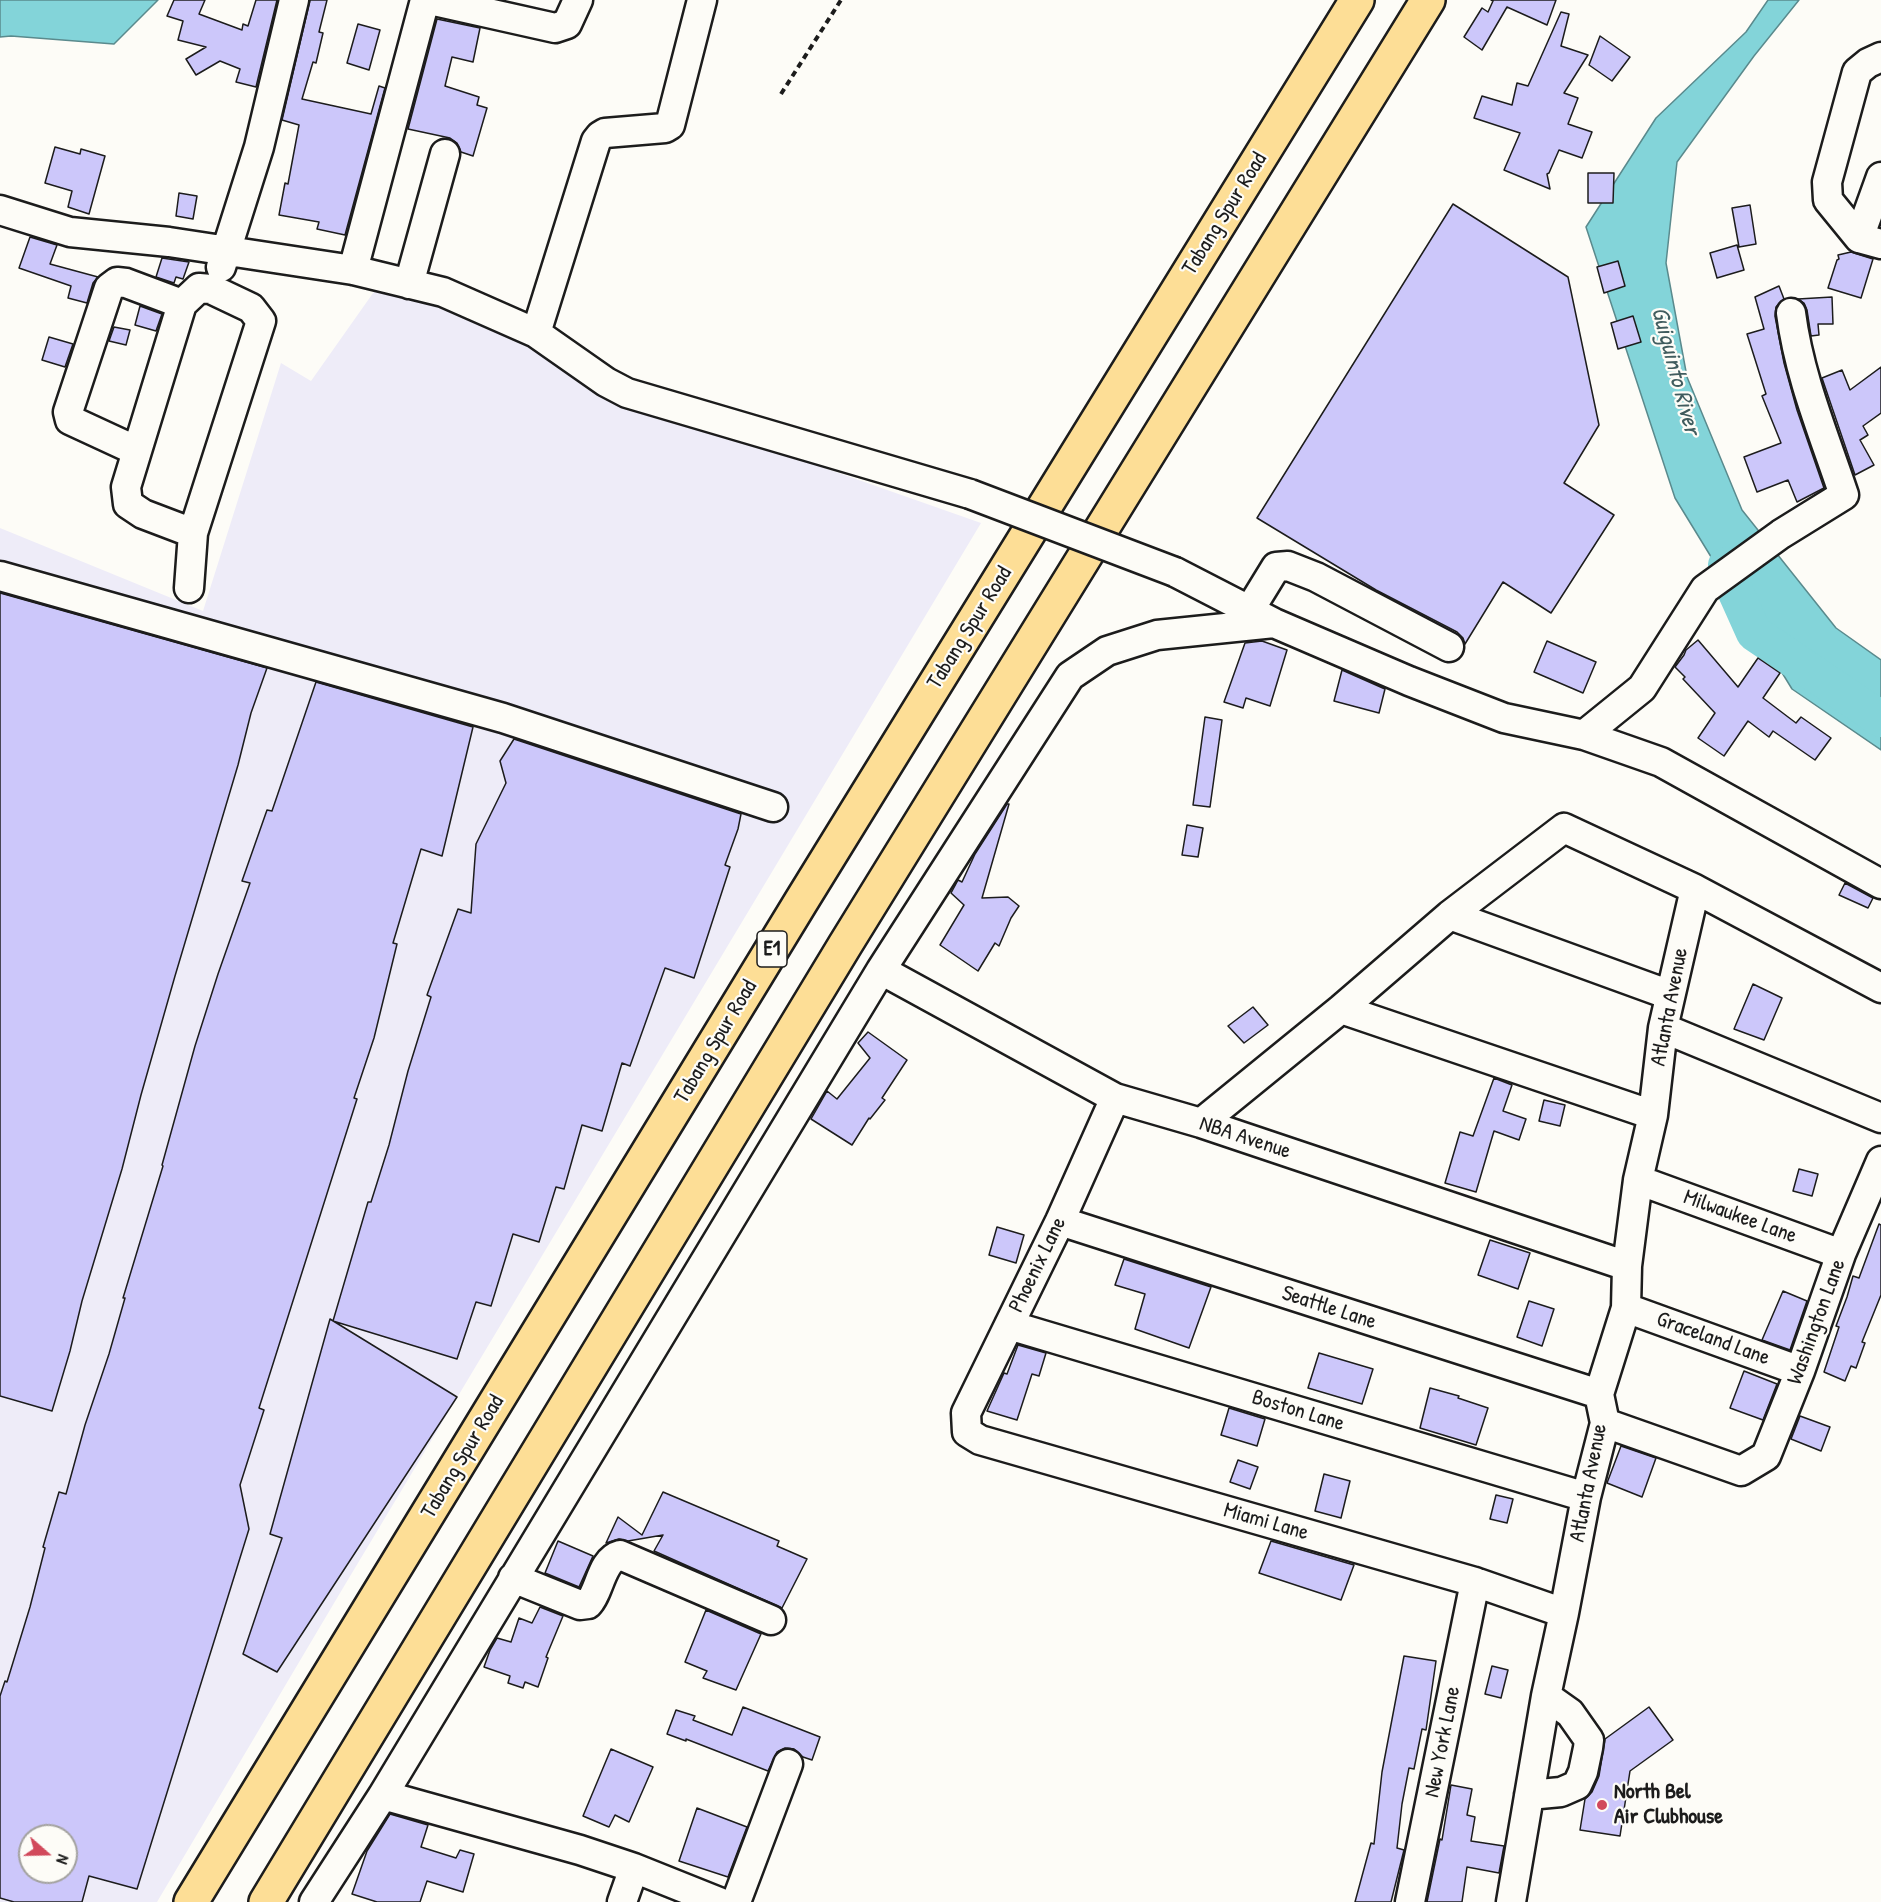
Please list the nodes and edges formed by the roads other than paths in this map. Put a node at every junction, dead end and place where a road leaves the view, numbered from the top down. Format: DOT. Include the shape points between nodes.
graph roads {
  1 [pos="294,0"];
  2 [pos="425,0"];
  3 [pos="430,0"];
  4 [pos="578,0"];
  5 [pos="702,0"];
  6 [pos="1357,0"];
  7 [pos="1428,0"];
  8 [pos="1881,57"];
  9 [pos="445,154"];
  10 [pos="1881,177"];
  11 [pos="0,210"];
  12 [pos="1870,241"];
  13 [pos="227,250"];
  14 [pos="353,270"];
  15 [pos="409,284"];
  16 [pos="211,289"];
  17 [pos="182,304"];
  18 [pos="1791,313"];
  19 [pos="536,333"];
  20 [pos="137,451"];
  21 [pos="192,533"];
  22 [pos="0,576"];
  23 [pos="189,588"];
  24 [pos="1262,617"];
  25 [pos="1449,647"];
  26 [pos="1584,735"];
  27 [pos="773,807"];
  28 [pos="1881,884"];
  29 [pos="1695,889"];
  30 [pos="1450,915"];
  31 [pos="881,970"];
  32 [pos="1881,988"];
  33 [pos="1670,995"];
  34 [pos="1341,1009"];
  35 [pos="1663,1028"];
  36 [pos="1115,1098"];
  37 [pos="1653,1115"];
  38 [pos="1881,1118"];
  39 [pos="1201,1123"];
  40 [pos="1881,1161"];
  41 [pos="1638,1180"];
  42 [pos="1060,1221"];
  43 [pos="1841,1254"];
  44 [pos="1627,1266"];
  45 [pos="1626,1308"];
  46 [pos="1009,1325"];
  47 [pos="1800,1371"];
  48 [pos="1599,1394"];
  49 [pos="1605,1423"];
  50 [pos="967,1432"];
  51 [pos="1586,1497"];
  52 [pos="513,1578"];
  53 [pos="1475,1582"];
  54 [pos="1564,1613"];
  55 [pos="771,1620"];
  56 [pos="1546,1696"];
  57 [pos="788,1764"];
  58 [pos="383,1795"];
  59 [pos="1529,1795"];
  60 [pos="634,1868"];
  61 [pos="191,1902"];
  62 [pos="266,1902"];
  63 [pos="315,1902"];
  64 [pos="622,1902"];
  65 [pos="719,1902"];
  66 [pos="736,1902"];
  67 [pos="1410,1902"];
  68 [pos="1510,1902"];
  1 -- 13 [label="street" via="259,147"];
  2 -- 14 [label="street"];
  3 -- 4 [label="street" via="555,28 567,24"];
  5 -- 19 [label="street" via="670,125 605,133 596,141"];
  6 -- 61 [label="highway, Tabang Spur Road / E1"];
  7 -- 62 [label="highway" via="845,945"];
  8 -- 12 [label="street" via="1857,72 1827,182 1828,200"];
  9 -- 15 [label="street"];
  10 -- 12 [label="street"];
  11 -- 13 [label="street" via="70,232"];
  13 -- 14 [label="street"];
  13 -- 16 [label="street"];
  14 -- 15 [label="street"];
  15 -- 19 [label="street" via="472,303"];
  16 -- 17 [label="street" via="199,288"];
  16 -- 21 [label="street" via="251,308 261,321"];
  17 -- 20 [label="street"];
  17 -- 20 [label="street" via="126,283 117,282 109,288 68,412 70,420"];
  18 -- 26 [label="street" via="1794,343 1806,386 1844,495 1705,589 1642,688"];
  19 -- 24 [label="street, bridge" via="627,393 970,494 1175,572"];
  20 -- 21 [label="street" via="126,487 128,504"];
  21 -- 23 [label="street"];
  22 -- 27 [label="street" via="503,718"];
  24 -- 25 [label="street" via="1276,567 1288,566"];
  24 -- 26 [label="street" via="1504,718"];
  24 -- 31 [label="street" via="1157,635 1107,651 1070,676"];
  26 -- 28 [label="street" via="1661,762"];
  29 -- 30 [label="street" via="1564,828"];
  29 -- 32 [label="street"];
  29 -- 33 [label="street, Atlanta Avenue"];
  30 -- 33 [label="street"];
  30 -- 34 [label="street"];
  31 -- 36 [label="street, NBA Avenue"];
  31 -- 52 [label="street"];
  33 -- 35 [label="street, Atlanta Avenue"];
  34 -- 37 [label="street"];
  34 -- 39 [label="street"];
  35 -- 37 [label="street, Atlanta Avenue"];
  35 -- 38 [label="street"];
  36 -- 39 [label="street, NBA Avenue"];
  36 -- 42 [label="street, Phoenix Lane"];
  37 -- 41 [label="street, Atlanta Avenue"];
  39 -- 44 [label="street, NBA Avenue"];
  40 -- 43 [label="street, Washington Lane"];
  41 -- 43 [label="street, Milwaukee Lane"];
  41 -- 44 [label="street, Atlanta Avenue"];
  42 -- 46 [label="street, Phoenix Lane"];
  42 -- 48 [label="street, Seattle Lane"];
  43 -- 47 [label="street, Washington Lane"];
  44 -- 45 [label="street, Atlanta Avenue"];
  45 -- 47 [label="street, Graceland Lane"];
  45 -- 48 [label="street, Atlanta Avenue"];
  46 -- 50 [label="street, Phoenix Lane" via="966,1413"];
  46 -- 51 [label="street, Boston Lane"];
  47 -- 49 [label="street, Washington Lane" via="1766,1456 1741,1471"];
  48 -- 49 [label="street, Atlanta Avenue"];
  49 -- 51 [label="street, Atlanta Avenue"];
  50 -- 53 [label="street, Miami Lane" via="980,1440"];
  51 -- 54 [label="street, Atlanta Avenue"];
  52 -- 55 [label="street" via="580,1605 588,1604 608,1564 620,1556"];
  52 -- 58 [label="street"];
  53 -- 54 [label="street, Miami Lane"];
  53 -- 67 [label="street, New York Lane"];
  54 -- 56 [label="street, Atlanta Avenue"];
  56 -- 59 [label="street, Atlanta Avenue"];
  56 -- 59 [label="street" via="1570,1713 1589,1740 1588,1748 1577,1785 1561,1792"];
  57 -- 66 [label="street"];
  58 -- 60 [label="street"];
  58 -- 63 [label="street"];
  59 -- 68 [label="street, Atlanta Avenue"];
  60 -- 64 [label="street"];
  60 -- 65 [label="street"];
}
